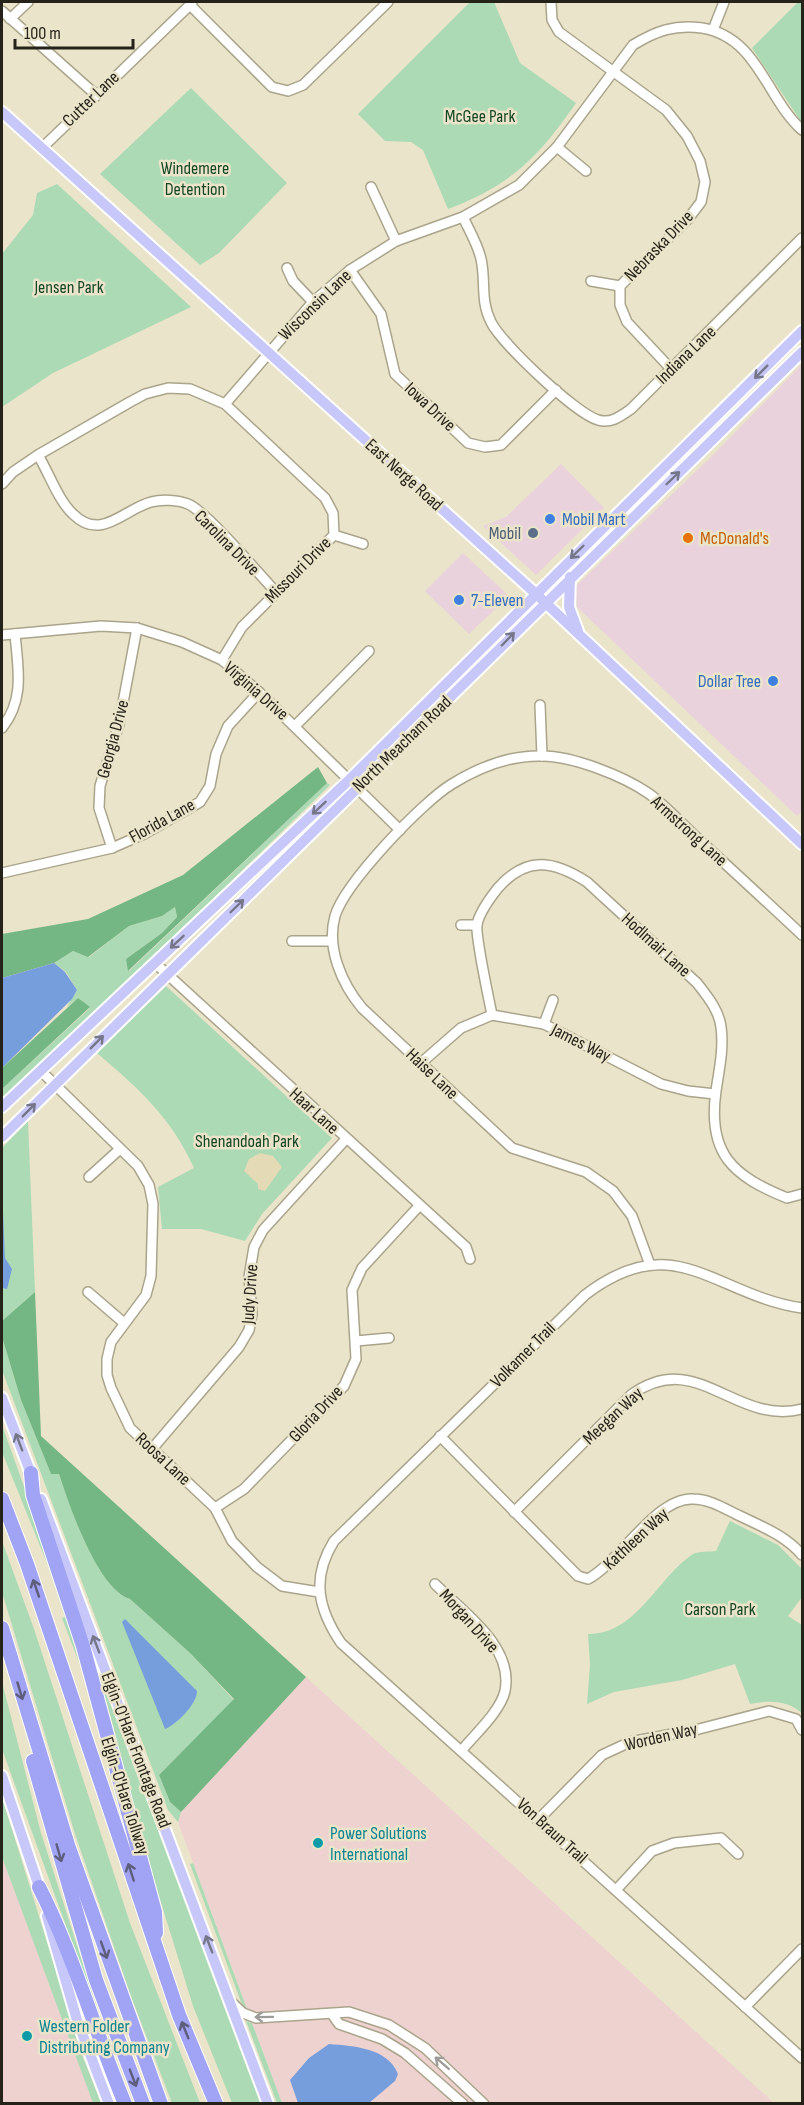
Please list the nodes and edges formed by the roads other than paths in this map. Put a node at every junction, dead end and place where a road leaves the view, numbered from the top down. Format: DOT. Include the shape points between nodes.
graph roads {
  1 [pos="27,2"];
  2 [pos="388,2"];
  3 [pos="550,2"];
  4 [pos="724,2"];
  5 [pos="192,3"];
  6 [pos="2,11"];
  7 [pos="10,19"];
  8 [pos="713,30"];
  9 [pos="612,70"];
  10 [pos="95,94"];
  11 [pos="2,112"];
  12 [pos="802,130"];
  13 [pos="557,147"];
  14 [pos="42,148"];
  15 [pos="586,171"];
  16 [pos="371,188"];
  17 [pos="463,217"];
  18 [pos="802,238"];
  19 [pos="396,241"];
  20 [pos="287,268"];
  21 [pos="350,270"];
  22 [pos="591,281"];
  23 [pos="620,286"];
  24 [pos="314,302"];
  25 [pos="802,331"];
  26 [pos="268,352"];
  27 [pos="802,352"];
  28 [pos="672,370"];
  29 [pos="556,390"];
  30 [pos="225,404"];
  31 [pos="38,455"];
  32 [pos="2,484"];
  33 [pos="334,535"];
  34 [pos="363,544"];
  35 [pos="570,577"];
  36 [pos="275,591"];
  37 [pos="535,593"];
  38 [pos="544,602"];
  39 [pos="137,628"];
  40 [pos="15,634"];
  41 [pos="579,634"];
  42 [pos="2,635"];
  43 [pos="369,651"];
  44 [pos="222,660"];
  45 [pos="259,692"];
  46 [pos="540,705"];
  47 [pos="295,726"];
  48 [pos="2,728"];
  49 [pos="542,756"];
  50 [pos="348,781"];
  51 [pos="357,789"];
  52 [pos="400,830"];
  53 [pos="802,844"];
  54 [pos="112,848"];
  55 [pos="2,873"];
  56 [pos="460,925"];
  57 [pos="477,925"];
  58 [pos="802,935"];
  59 [pos="292,941"];
  60 [pos="332,941"];
  61 [pos="155,963"];
  62 [pos="166,974"];
  63 [pos="553,1000"];
  64 [pos="492,1015"];
  65 [pos="544,1024"];
  66 [pos="421,1063"];
  67 [pos="40,1071"];
  68 [pos="56,1083"];
  69 [pos="715,1094"];
  70 [pos="2,1107"];
  71 [pos="2,1137"];
  72 [pos="345,1139"];
  73 [pos="120,1149"];
  74 [pos="89,1177"];
  75 [pos="802,1195"];
  76 [pos="419,1206"];
  77 [pos="470,1259"];
  78 [pos="650,1265"];
  79 [pos="88,1292"];
  80 [pos="802,1308"];
  81 [pos="124,1323"];
  82 [pos="389,1338"];
  83 [pos="356,1341"];
  84 [pos="2,1398"];
  85 [pos="802,1409"];
  86 [pos="441,1436"];
  87 [pos="152,1449"];
  88 [pos="31,1473"];
  89 [pos="2,1499"];
  90 [pos="215,1508"];
  91 [pos="514,1512"];
  92 [pos="802,1555"];
  93 [pos="435,1584"];
  94 [pos="319,1592"];
  95 [pos="2,1628"];
  96 [pos="27,1714"];
  97 [pos="802,1730"];
  98 [pos="462,1750"];
  99 [pos="2,1776"];
  100 [pos="539,1819"];
  101 [pos="738,1854"];
  102 [pos="39,1887"];
  103 [pos="616,1890"];
  104 [pos="156,1948"];
  105 [pos="802,1949"];
  106 [pos="228,1999"];
  107 [pos="745,2007"];
  108 [pos="332,2014"];
  109 [pos="802,2058"];
  110 [pos="109,2103"];
  111 [pos="125,2103"];
  112 [pos="143,2103"];
  113 [pos="161,2103"];
  114 [pos="216,2103"];
  115 [pos="268,2103"];
  116 [pos="463,2103"];
  117 [pos="484,2103"];
  1 -- 7 [label="street"];
  2 -- 5 [label="street" via="303,85 288,91 272,87"];
  3 -- 9 [label="street, Nebraska Drive" via="552,20 559,32"];
  4 -- 8 [label="street"];
  5 -- 10 [label="street, Cutter Lane"];
  6 -- 7 [label="street"];
  7 -- 10 [label="street"];
  8 -- 9 [label="street, Wisconsin Lane" via="667,28 633,45"];
  8 -- 12 [label="street" via="747,52 787,114"];
  9 -- 13 [label="street, Wisconsin Lane"];
  9 -- 23 [label="street, Nebraska Drive" via="666,110 687,136 705,182 701,202 688,219"];
  10 -- 14 [label="street, Cutter Lane"];
  11 -- 14 [label="main road, East Nerge Road"];
  13 -- 15 [label="street"];
  13 -- 17 [label="street, Wisconsin Lane" via="519,185"];
  14 -- 26 [label="main road, East Nerge Road"];
  16 -- 19 [label="street"];
  17 -- 19 [label="street, Wisconsin Lane"];
  17 -- 29 [label="street, Indiana Lane" via="481,259 482,298 491,322 505,342"];
  18 -- 28 [label="street, Indiana Lane"];
  19 -- 21 [label="street, Wisconsin Lane"];
  20 -- 24 [label="street" via="293,281"];
  21 -- 24 [label="street, Wisconsin Lane"];
  21 -- 29 [label="street, Iowa Drive" via="381,314 395,374 468,443 501,445"];
  22 -- 23 [label="street"];
  23 -- 28 [label="street, Nebraska Drive" via="620,305 627,322"];
  24 -- 26 [label="street, Wisconsin Lane"];
  25 -- 37 [label="main road, North Meacham Road, one-way"];
  26 -- 30 [label="street, Wisconsin Lane"];
  26 -- 37 [label="main road, East Nerge Road"];
  35 -- 27 [label="main road, North Meacham Road, one-way"];
  28 -- 29 [label="street, Indiana Lane" via="631,409 609,421 588,416"];
  30 -- 31 [label="street" via="190,389 168,388 145,394"];
  30 -- 33 [label="street, Missouri Drive" via="325,498 333,513"];
  31 -- 32 [label="street"];
  31 -- 36 [label="street, Carolina Drive" via="72,514 86,524 108,525 151,502 189,504"];
  33 -- 34 [label="street"];
  33 -- 36 [label="street, Missouri Drive"];
  35 -- 38 [label="main road, North Meacham Road"];
  35 -- 41 [label="main road" via="569,607"];
  36 -- 44 [label="street, Missouri Drive" via="242,627"];
  37 -- 38 [label="main road, East Nerge Road"];
  37 -- 50 [label="main road, North Meacham Road"];
  38 -- 41 [label="main road, East Nerge Road"];
  51 -- 38 [label="main road, North Meacham Road, one-way"];
  39 -- 40 [label="street, Virginia Drive" via="101,626"];
  39 -- 44 [label="street, Virginia Drive" via="183,642"];
  39 -- 54 [label="street, Georgia Drive" via="120,724 100,786 99,808"];
  40 -- 42 [label="street, Virginia Drive"];
  40 -- 48 [label="street" via="19,691"];
  41 -- 53 [label="main road, East Nerge Road"];
  43 -- 47 [label="street"];
  44 -- 45 [label="street, Virginia Drive"];
  45 -- 47 [label="street, Virginia Drive"];
  45 -- 54 [label="street, Florida Lane" via="228,726 216,754 210,786 200,802"];
  46 -- 49 [label="street"];
  47 -- 50 [label="street, Virginia Drive"];
  49 -- 52 [label="street, Armstrong Lane" via="494,763 450,785"];
  49 -- 58 [label="street, Armstrong Lane" via="605,770 649,794"];
  50 -- 51 [label="street, Virginia Drive"];
  50 -- 61 [label="main road, North Meacham Road, one-way"];
  51 -- 52 [label="street, Virginia Drive"];
  62 -- 51 [label="main road, North Meacham Road, one-way"];
  52 -- 60 [label="street, Haise Lane" via="349,887 335,916"];
  54 -- 55 [label="street, Florida Lane"];
  56 -- 57 [label="street"];
  57 -- 64 [label="street"];
  57 -- 69 [label="street, Hodlmair Lane" via="490,898 507,878 526,865 568,870 587,882 698,983 712,1002 721,1025 722,1052"];
  59 -- 60 [label="street"];
  60 -- 66 [label="street, Haise Lane" via="348,992"];
  61 -- 62 [label="street, Haar Lane"];
  61 -- 67 [label="main road, North Meacham Road"];
  68 -- 62 [label="main road, North Meacham Road, one-way"];
  62 -- 72 [label="street, Haar Lane"];
  63 -- 65 [label="street"];
  64 -- 65 [label="street, James Way"];
  64 -- 66 [label="street" via="460,1028"];
  65 -- 69 [label="street, James Way" via="661,1084"];
  66 -- 78 [label="street, Haise Lane" via="512,1148 586,1172 613,1191 632,1216"];
  67 -- 68 [label="street, Roosa Lane"];
  67 -- 70 [label="main road, North Meacham Road"];
  71 -- 68 [label="main road, North Meacham Road, one-way"];
  68 -- 73 [label="street, Roosa Lane"];
  69 -- 75 [label="street, Hodlmair Lane" via="714,1126 731,1165 743,1178 760,1187 787,1198"];
  72 -- 76 [label="street, Haar Lane"];
  72 -- 87 [label="street, Judy Drive" via="263,1230 254,1246 249,1277 249,1330"];
  73 -- 74 [label="street"];
  73 -- 81 [label="street, Roosa Lane" via="138,1166 149,1185 153,1204 151,1276 146,1295"];
  76 -- 77 [label="street, Haar Lane" via="466,1247"];
  76 -- 83 [label="street, Gloria Drive" via="362,1268 352,1290"];
  78 -- 80 [label="street, Volkamer Trail" via="677,1264 774,1302"];
  78 -- 86 [label="street, Volkamer Trail" via="623,1270 585,1295"];
  79 -- 81 [label="street"];
  81 -- 87 [label="street, Roosa Lane" via="111,1342 107,1375 130,1428"];
  82 -- 83 [label="street"];
  83 -- 90 [label="street, Gloria Drive" via="356,1359 344,1386 244,1489"];
  88 -- 84 [label="main road, Elgin-O'Hare Frontage Road, one-way"];
  85 -- 91 [label="street, Meegan Way" via="783,1414 760,1410 699,1383 680,1379 645,1385"];
  86 -- 91 [label="street, Kathleen Way"];
  86 -- 94 [label="street, Volkamer Trail" via="334,1541 322,1568"];
  87 -- 90 [label="street, Roosa Lane"];
  88 -- 104 [label="highway" via="33,1495 72,1611 155,1912"];
  106 -- 88 [label="main road, Elgin-O'Hare Frontage Road, one-way"];
  104 -- 89 [label="highway, Elgin-O'Hare Tollway, one-way"];
  90 -- 94 [label="street, Roosa Lane" via="232,1541 257,1567 282,1586"];
  91 -- 92 [label="street, Kathleen Way" via="578,1576 588,1578 600,1572 655,1517 673,1504 691,1498 710,1502 777,1533"];
  93 -- 98 [label="street, Morgan Drive" via="484,1632 506,1665 505,1692"];
  94 -- 98 [label="street, Von Braun Trail" via="326,1620 341,1643"];
  95 -- 96 [label="highway, one-way"];
  96 -- 112 [label="highway, one-way" via="29,1747 77,1916 106,2009"];
  96 -- 113 [label="highway, one-way" via="101,1941"];
  97 -- 100 [label="street, Worden Way" via="796,1719 769,1711 630,1742 602,1755"];
  98 -- 100 [label="street, Von Braun Trail"];
  99 -- 102 [label="main road"];
  100 -- 103 [label="street, Von Braun Trail"];
  101 -- 103 [label="street" via="721,1838 674,1843 652,1851"];
  102 -- 110 [label="main road" via="77,2020"];
  102 -- 111 [label="highway" via="59,1926"];
  103 -- 107 [label="street, Von Braun Trail"];
  114 -- 104 [label="highway, Elgin-O'Hare Tollway, one-way"];
  105 -- 107 [label="street"];
  108 -- 106 [label="street, one-way" via="256,2018 243,2013"];
  106 -- 115 [label="main road, Elgin-O'Hare Frontage Road"];
  107 -- 109 [label="street, Von Braun Trail"];
  108 -- 116 [label="street" via="339,2024 382,2039 405,2053"];
  117 -- 108 [label="street, one-way" via="405,2033 349,2012"];
}
